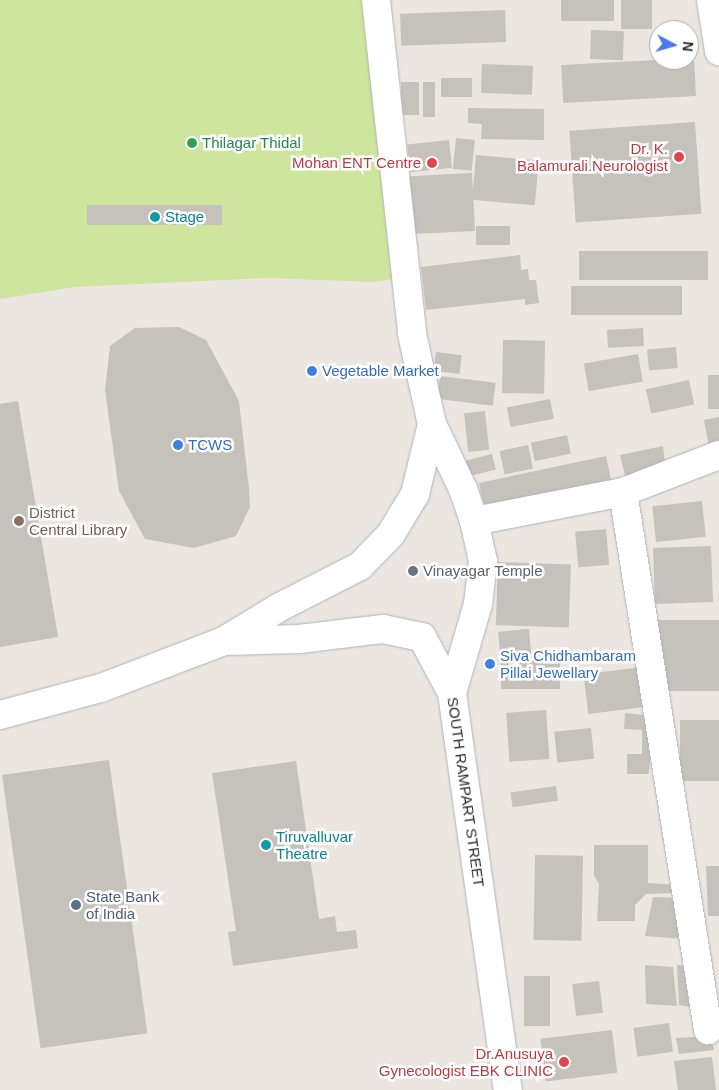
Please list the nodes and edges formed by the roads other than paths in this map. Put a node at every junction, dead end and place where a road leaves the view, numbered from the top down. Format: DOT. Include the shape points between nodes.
graph roads {
  1 [pos="376,0"];
  2 [pos="710,0"];
  3 [pos="719,51"];
  4 [pos="432,424"];
  5 [pos="719,455"];
  6 [pos="623,492"];
  7 [pos="474,521"];
  8 [pos="224,641"];
  9 [pos="452,693"];
  10 [pos="0,715"];
  11 [pos="708,1030"];
  12 [pos="508,1090"];
  1 -- 4 [label="street, SOUTH RAMPART STREET" via="412,334"];
  2 -- 3 [label="street"];
  4 -- 7 [label="street, SOUTH RAMPART STREET"];
  4 -- 8 [label="street" via="415,494 390,534 372,554 360,566 278,608"];
  5 -- 6 [label="street"];
  6 -- 7 [label="street"];
  6 -- 11 [label="street"];
  7 -- 9 [label="street, SOUTH RAMPART STREET" via="483,561 478,604"];
  8 -- 9 [label="street" via="299,639 383,629 422,637"];
  8 -- 10 [label="street" via="101,688"];
  9 -- 12 [label="street, SOUTH RAMPART STREET"];
}
